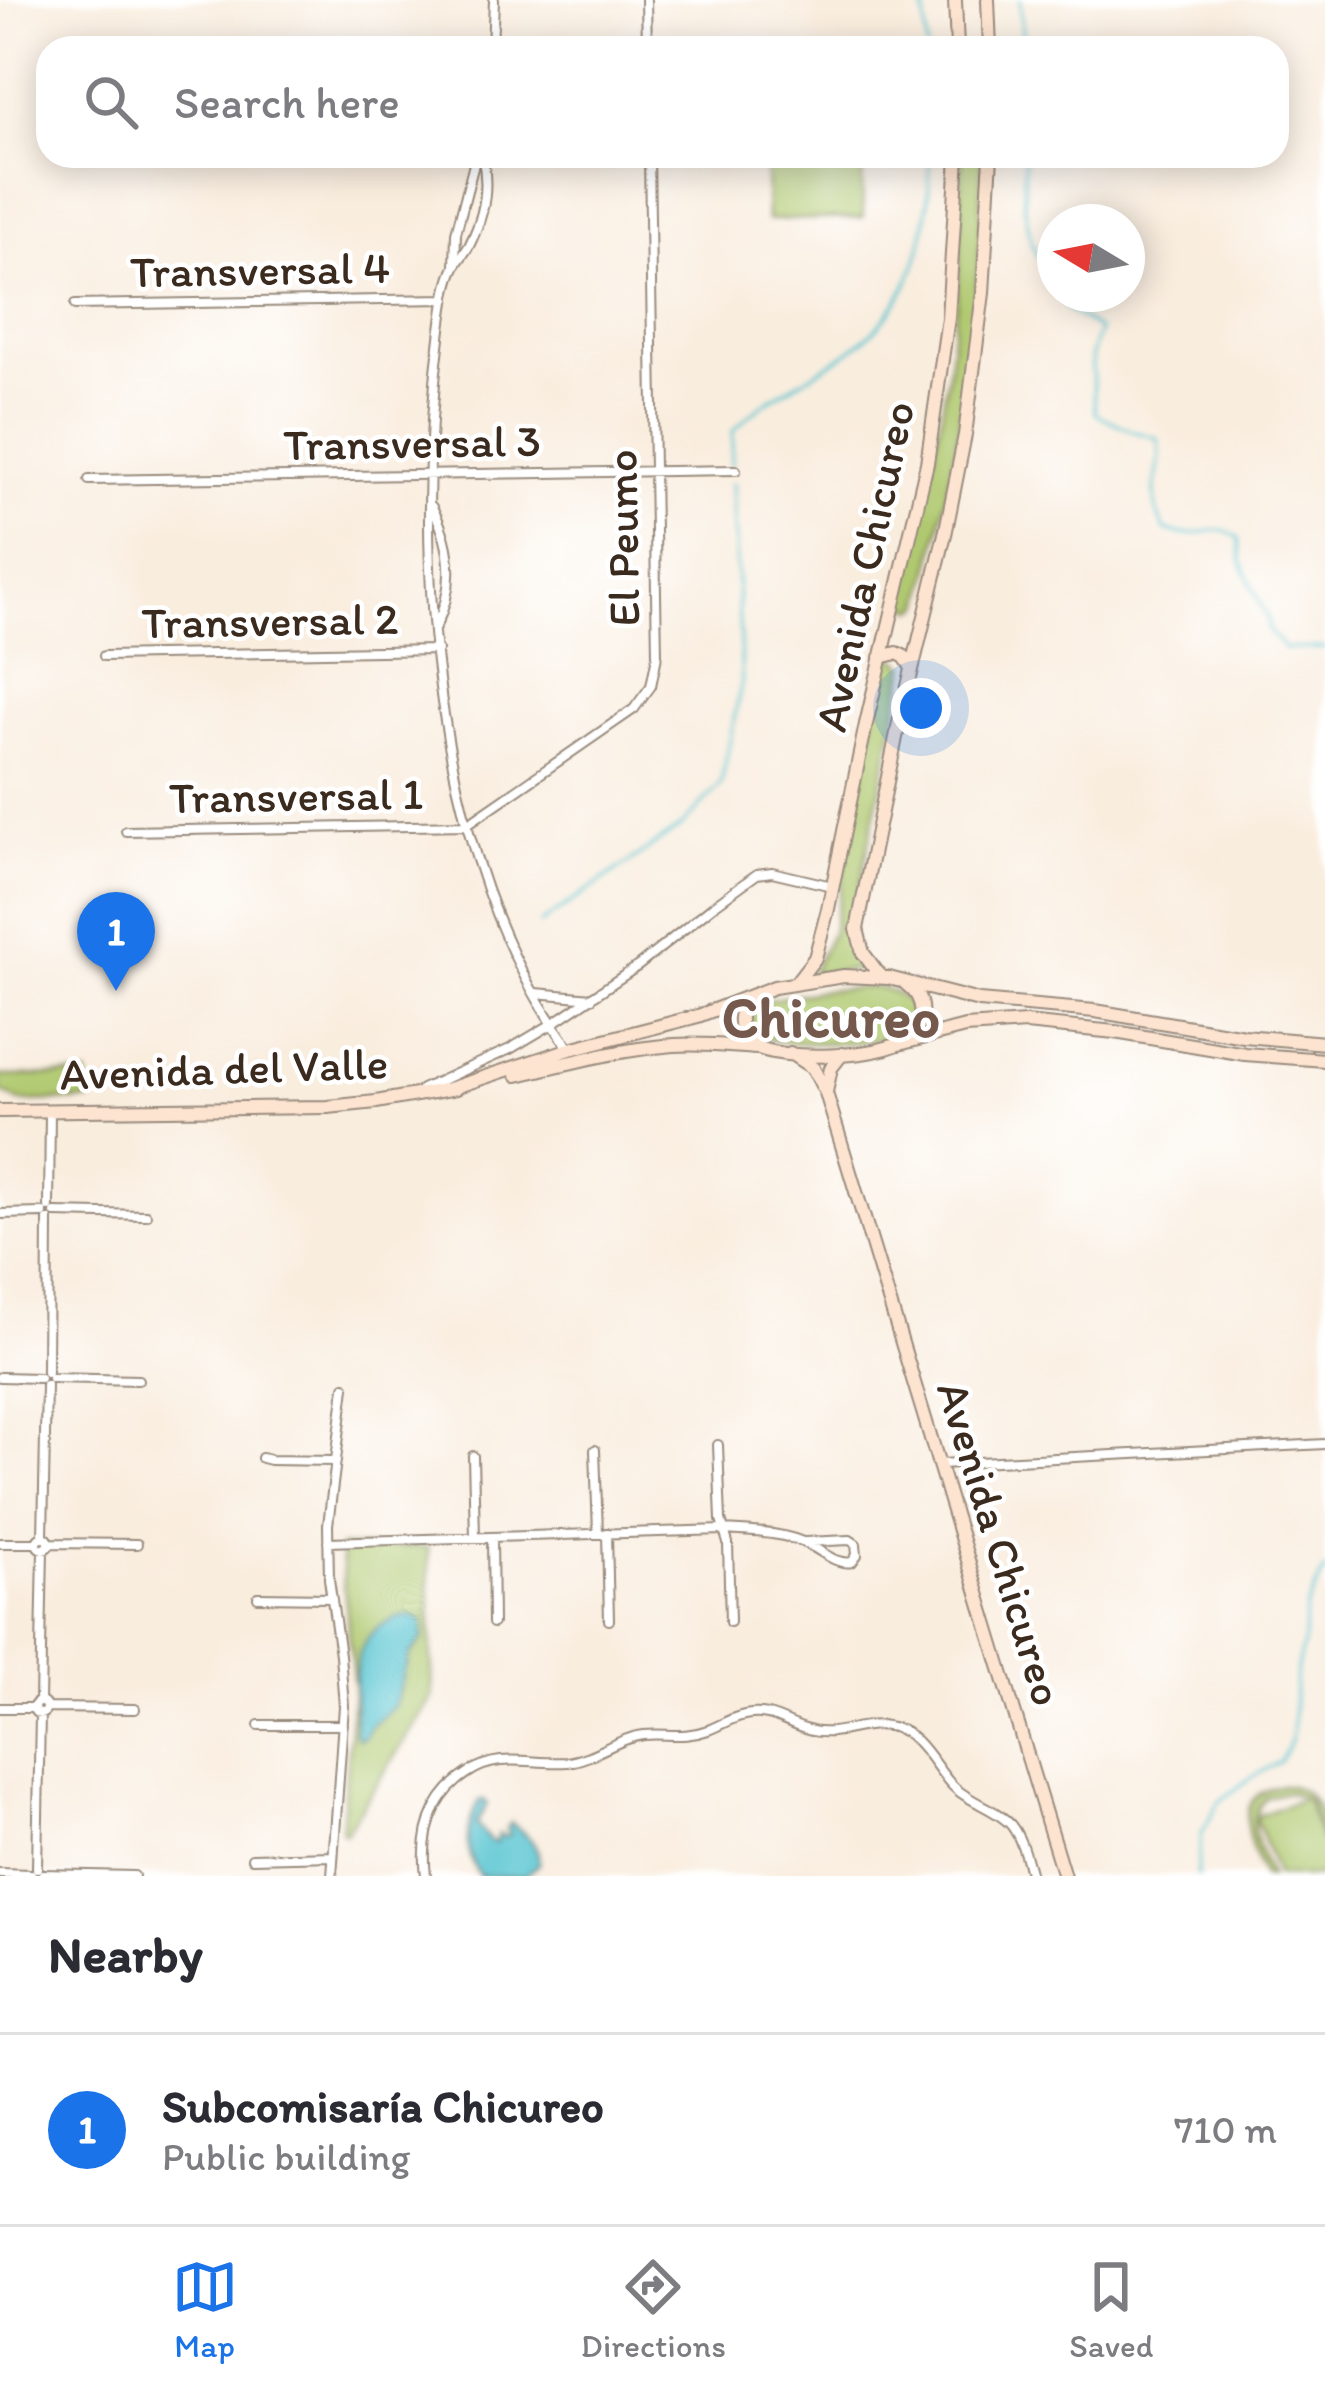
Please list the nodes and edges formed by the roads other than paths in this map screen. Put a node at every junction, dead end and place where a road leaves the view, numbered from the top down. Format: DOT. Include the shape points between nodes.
graph roads {
  1 [pos="494,0"];
  2 [pos="646,0"];
  3 [pos="955,0"];
  4 [pos="988,0"];
  5 [pos="492,36"];
  6 [pos="647,36"];
  7 [pos="956,36"];
  8 [pos="990,36"];
  9 [pos="476,168"];
  10 [pos="483,168"];
  11 [pos="649,168"];
  12 [pos="957,168"];
  13 [pos="990,168"];
  14 [pos="455,268"];
  15 [pos="446,299"];
  16 [pos="75,305"];
  17 [pos="736,470"];
  18 [pos="654,471"];
  19 [pos="429,476"];
  20 [pos="89,481"];
  21 [pos="431,505"];
  22 [pos="897,595"];
  23 [pos="916,611"];
  24 [pos="435,628"];
  25 [pos="437,650"];
  26 [pos="104,656"];
  27 [pos="881,657"];
  28 [pos="912,668"];
  29 [pos="466,825"];
  30 [pos="127,831"];
  31 [pos="834,887"];
  32 [pos="881,977"];
  33 [pos="797,981"];
  34 [pos="906,984"];
  35 [pos="534,993"];
  36 [pos="751,996"];
  37 [pos="593,998"];
  38 [pos="552,1024"];
  39 [pos="1325,1043"];
  40 [pos="899,1044"];
  41 [pos="758,1048"];
  42 [pos="570,1049"];
  43 [pos="790,1053"];
  44 [pos="842,1054"];
  45 [pos="1325,1060"];
  46 [pos="449,1089"];
  47 [pos="826,1094"];
  48 [pos="402,1098"];
  49 [pos="0,1101"];
  50 [pos="6,1111"];
  51 [pos="50,1111"];
  52 [pos="49,1213"];
  53 [pos="0,1214"];
  54 [pos="146,1214"];
  55 [pos="0,1377"];
  56 [pos="46,1378"];
  57 [pos="138,1380"];
  58 [pos="345,1387"];
  59 [pos="718,1444"];
  60 [pos="1325,1444"];
  61 [pos="596,1450"];
  62 [pos="473,1456"];
  63 [pos="262,1458"];
  64 [pos="334,1461"];
  65 [pos="940,1464"];
  66 [pos="724,1530"];
  67 [pos="603,1533"];
  68 [pos="492,1537"];
  69 [pos="475,1538"];
  70 [pos="328,1542"];
  71 [pos="0,1543"];
  72 [pos="43,1543"];
  73 [pos="805,1543"];
  74 [pos="137,1544"];
  75 [pos="258,1598"];
  76 [pos="332,1598"];
  77 [pos="609,1620"];
  78 [pos="730,1622"];
  79 [pos="493,1623"];
  80 [pos="0,1708"];
  81 [pos="40,1708"];
  82 [pos="135,1709"];
  83 [pos="259,1724"];
  84 [pos="343,1725"];
  85 [pos="333,1856"];
  86 [pos="252,1858"];
  87 [pos="0,1873"];
  88 [pos="37,1873"];
  89 [pos="134,1876"];
  90 [pos="332,1876"];
  91 [pos="427,1876"];
  92 [pos="1031,1876"];
  93 [pos="1064,1876"];
  1 -- 5 [label="street"];
  2 -- 6 [label="street"];
  3 -- 7 [label="main road"];
  4 -- 8 [label="main road"];
  9 -- 14 [label="street"];
  10 -- 14 [label="street" via="483,208"];
  11 -- 18 [label="street, El Peumo"];
  12 -- 22 [label="main road, Avenida Chicureo" via="944,359"];
  13 -- 23 [label="main road, Avenida Chicureo" via="975,371 953,496"];
  14 -- 15 [label="street"];
  15 -- 16 [label="street, Transversal 4"];
  15 -- 19 [label="street"];
  17 -- 18 [label="street, Transversal 3"];
  18 -- 19 [label="street, Transversal 3"];
  18 -- 29 [label="street, El Peumo" via="657,656 647,693 634,710"];
  19 -- 20 [label="street, Transversal 3"];
  19 -- 21 [label="street"];
  21 -- 24 [label="street"];
  21 -- 24 [label="street" via="451,570"];
  22 -- 23 [label="main road"];
  22 -- 27 [label="main road, Avenida Chicureo"];
  23 -- 28 [label="main road, Avenida Chicureo"];
  24 -- 25 [label="street"];
  25 -- 26 [label="street, Transversal 2"];
  25 -- 29 [label="street"];
  27 -- 28 [label="main road" via="902,655"];
  27 -- 31 [label="main road, Avenida Chicureo"];
  28 -- 32 [label="main road, Avenida Chicureo" via="857,929"];
  29 -- 30 [label="street, Transversal 1"];
  29 -- 35 [label="street" via="504,938"];
  31 -- 33 [label="main road, Avenida Chicureo" via="815,958"];
  31 -- 37 [label="street" via="758,874"];
  32 -- 33 [label="main road, Avenida del Valle"];
  32 -- 34 [label="main road, Avenida del Valle"];
  33 -- 36 [label="main road, Avenida del Valle"];
  34 -- 39 [label="main road" via="979,1001"];
  34 -- 40 [label="main road" via="921,1013"];
  35 -- 37 [label="street"];
  35 -- 38 [label="street"];
  36 -- 41 [label="main road" via="740,1024"];
  36 -- 42 [label="main road, Avenida del Valle"];
  37 -- 38 [label="street"];
  38 -- 42 [label="street"];
  38 -- 48 [label="street"];
  40 -- 44 [label="main road, Avenida del Valle"];
  40 -- 45 [label="main road" via="965,1027 1026,1023"];
  41 -- 43 [label="main road, Avenida del Valle"];
  41 -- 46 [label="main road, Avenida del Valle" via="656,1047"];
  42 -- 46 [label="main road, Avenida del Valle"];
  43 -- 44 [label="main road, Avenida del Valle"];
  43 -- 47 [label="main road, Avenida Chicureo" via="813,1068"];
  44 -- 47 [label="main road"];
  46 -- 48 [label="main road, Avenida del Valle"];
  47 -- 65 [label="main road, Avenida Chicureo"];
  48 -- 51 [label="main road, Avenida del Valle"];
  49 -- 50 [label="street"];
  50 -- 51 [label="main road, Avenida del Valle"];
  51 -- 52 [label="street"];
  52 -- 53 [label="street"];
  52 -- 54 [label="street"];
  52 -- 56 [label="street"];
  55 -- 56 [label="street"];
  56 -- 57 [label="street"];
  56 -- 72 [label="street"];
  58 -- 64 [label="street"];
  59 -- 66 [label="street"];
  60 -- 65 [label="street"];
  61 -- 67 [label="street"];
  62 -- 69 [label="street"];
  63 -- 64 [label="street"];
  64 -- 70 [label="street"];
  65 -- 93 [label="main road, Avenida Chicureo"];
  66 -- 67 [label="street"];
  66 -- 73 [label="street"];
  66 -- 78 [label="street"];
  67 -- 68 [label="street"];
  67 -- 77 [label="street"];
  68 -- 69 [label="street"];
  68 -- 79 [label="street"];
  69 -- 70 [label="street"];
  70 -- 76 [label="street"];
  71 -- 72 [label="street"];
  72 -- 74 [label="street"];
  72 -- 81 [label="street"];
  73 -- 73 [label="street" via="842,1564 857,1555 850,1540"];
  75 -- 76 [label="street"];
  76 -- 84 [label="street"];
  80 -- 81 [label="street"];
  81 -- 82 [label="street"];
  81 -- 88 [label="street"];
  83 -- 84 [label="street"];
  84 -- 85 [label="street"];
  85 -- 86 [label="street"];
  85 -- 90 [label="street"];
  87 -- 88 [label="street"];
  88 -- 89 [label="street"];
  91 -- 92 [label="street" via="425,1833 434,1808 469,1772 494,1761 573,1761 645,1735 689,1736 751,1714 808,1731 872,1725 909,1733 953,1787 1007,1821"];
}
